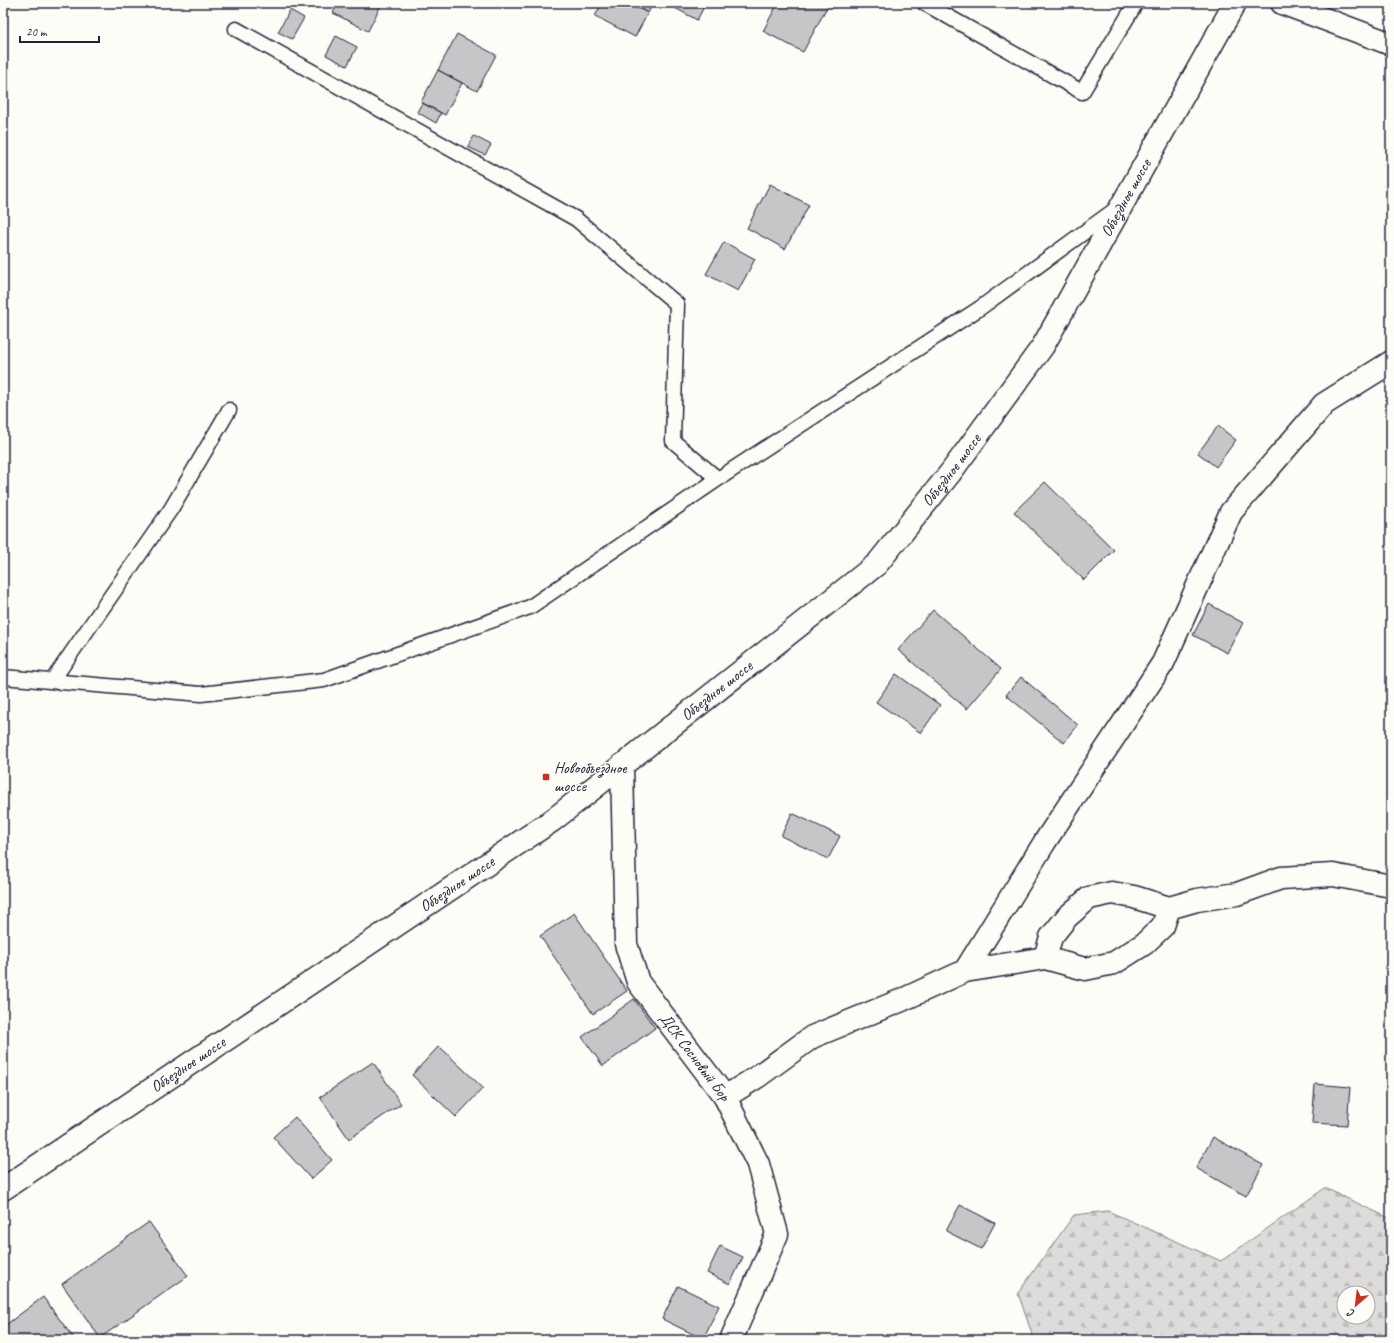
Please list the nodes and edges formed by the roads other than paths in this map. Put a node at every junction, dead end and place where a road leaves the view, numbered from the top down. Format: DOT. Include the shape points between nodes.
graph roads {
  1 [pos="924,3"];
  2 [pos="1136,3"];
  3 [pos="1235,3"];
  4 [pos="1282,3"];
  5 [pos="236,29"];
  6 [pos="1391,44"];
  7 [pos="1123,204"];
  8 [pos="1391,362"];
  9 [pos="229,410"];
  10 [pos="718,479"];
  11 [pos="3,677"];
  12 [pos="52,681"];
  13 [pos="622,765"];
  14 [pos="1391,886"];
  15 [pos="1169,908"];
  16 [pos="1045,958"];
  17 [pos="965,971"];
  18 [pos="725,1097"];
  19 [pos="3,1189"];
  20 [pos="731,1340"];
  1 -- 2 [label="lane" via="1082,92"];
  3 -- 7 [label="street, Объездное шоссе"];
  4 -- 6 [label="street"];
  5 -- 10 [label="lane" via="576,219 677,304 673,441"];
  7 -- 10 [label="lane" via="980,308"];
  7 -- 13 [label="street, Объездное шоссе" via="1043,346 951,472 877,564"];
  8 -- 17 [label="street" via="1324,404 1231,512 1163,663 1046,840"];
  9 -- 12 [label="lane" via="171,509"];
  10 -- 12 [label="lane" via="530,607 324,680 200,694"];
  11 -- 12 [label="lane"];
  13 -- 18 [label="street, ДСК Сосновый Бор" via="626,944 638,982"];
  13 -- 19 [label="street, Объездное шоссе" via="553,820"];
  14 -- 15 [label="street" via="1333,875 1281,878 1236,894 1196,900"];
  15 -- 16 [label="street" via="1163,926 1144,944 1114,963 1085,969"];
  15 -- 16 [label="street" via="1112,893 1089,898 1067,917 1051,937"];
  16 -- 17 [label="street"];
  17 -- 18 [label="street" via="812,1037"];
  18 -- 20 [label="street, ДСК Сосновый Бор" via="758,1164 777,1234"];
}
